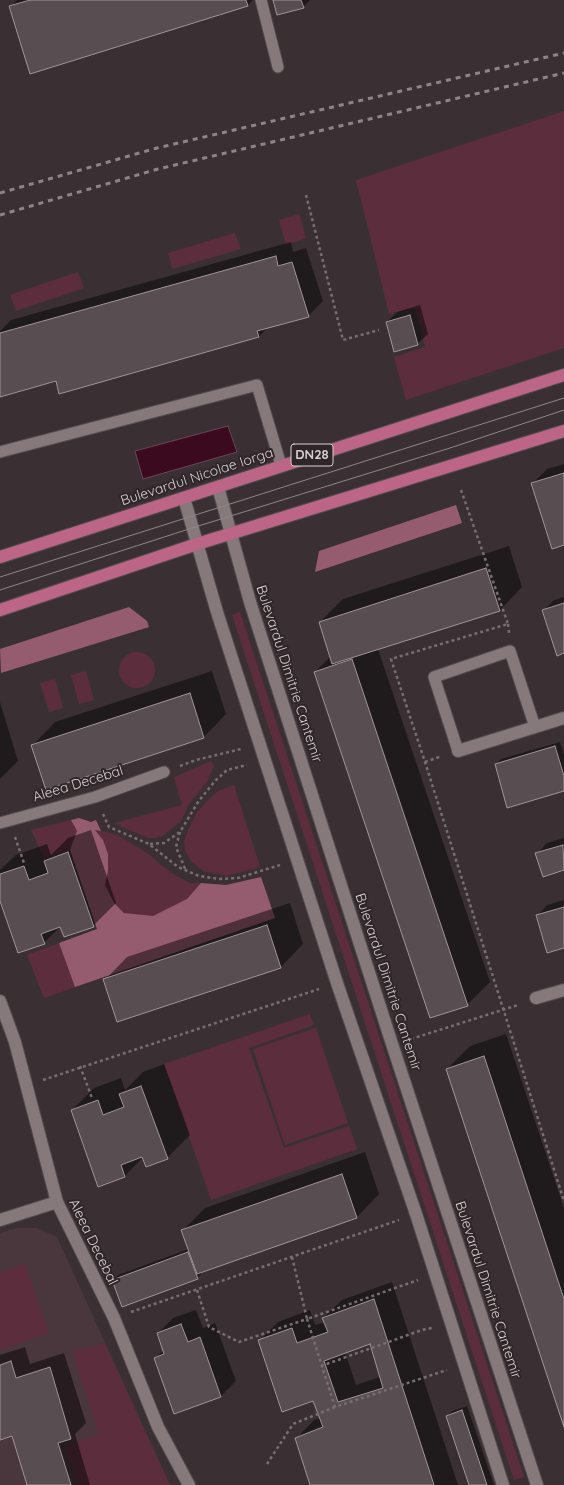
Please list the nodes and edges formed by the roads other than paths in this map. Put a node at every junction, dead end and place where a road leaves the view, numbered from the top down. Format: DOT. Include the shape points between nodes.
graph roads {
  1 [pos="261,0"];
  2 [pos="278,67"];
  3 [pos="564,375"];
  4 [pos="564,431"];
  5 [pos="0,452"];
  6 [pos="281,465"];
  7 [pos="218,487"];
  8 [pos="184,498"];
  9 [pos="231,534"];
  10 [pos="197,544"];
  11 [pos="0,557"];
  12 [pos="0,610"];
  13 [pos="564,718"];
  14 [pos="535,727"];
  15 [pos="458,751"];
  16 [pos="164,772"];
  17 [pos="4,821"];
  18 [pos="564,990"];
  19 [pos="536,998"];
  20 [pos="0,1001"];
  21 [pos="57,1202"];
  22 [pos="0,1220"];
  23 [pos="189,1485"];
  24 [pos="503,1485"];
  25 [pos="537,1485"];
  1 -- 2 [label="lane"];
  3 -- 6 [label="main road, Bulevardul Nicolae Iorga / DN28"];
  4 -- 9 [label="main road"];
  5 -- 6 [label="lane" via="257,385"];
  6 -- 7 [label="main road, Bulevardul Nicolae Iorga / DN28"];
  7 -- 8 [label="main road, Bulevardul Nicolae Iorga / DN28"];
  7 -- 9 [label="main road, Bulevardul Dimitrie Cantemir"];
  8 -- 10 [label="main road"];
  8 -- 11 [label="main road, Bulevardul Nicolae Iorga / DN28"];
  9 -- 10 [label="main road"];
  9 -- 25 [label="main road, Bulevardul Dimitrie Cantemir" via="250,602 392,1044"];
  10 -- 12 [label="main road"];
  10 -- 24 [label="main road" via="337,983 416,1214"];
  13 -- 14 [label="main road"];
  14 -- 15 [label="main road"];
  14 -- 15 [label="lane" via="510,651 434,677"];
  16 -- 17 [label="lane, Aleea Decebal" via="95,797"];
  18 -- 19 [label="main road"];
  20 -- 21 [label="main road, Aleea Decebal" via="15,1042"];
  21 -- 22 [label="main road"];
  21 -- 23 [label="main road, Aleea Decebal" via="114,1318 158,1427"];
}
